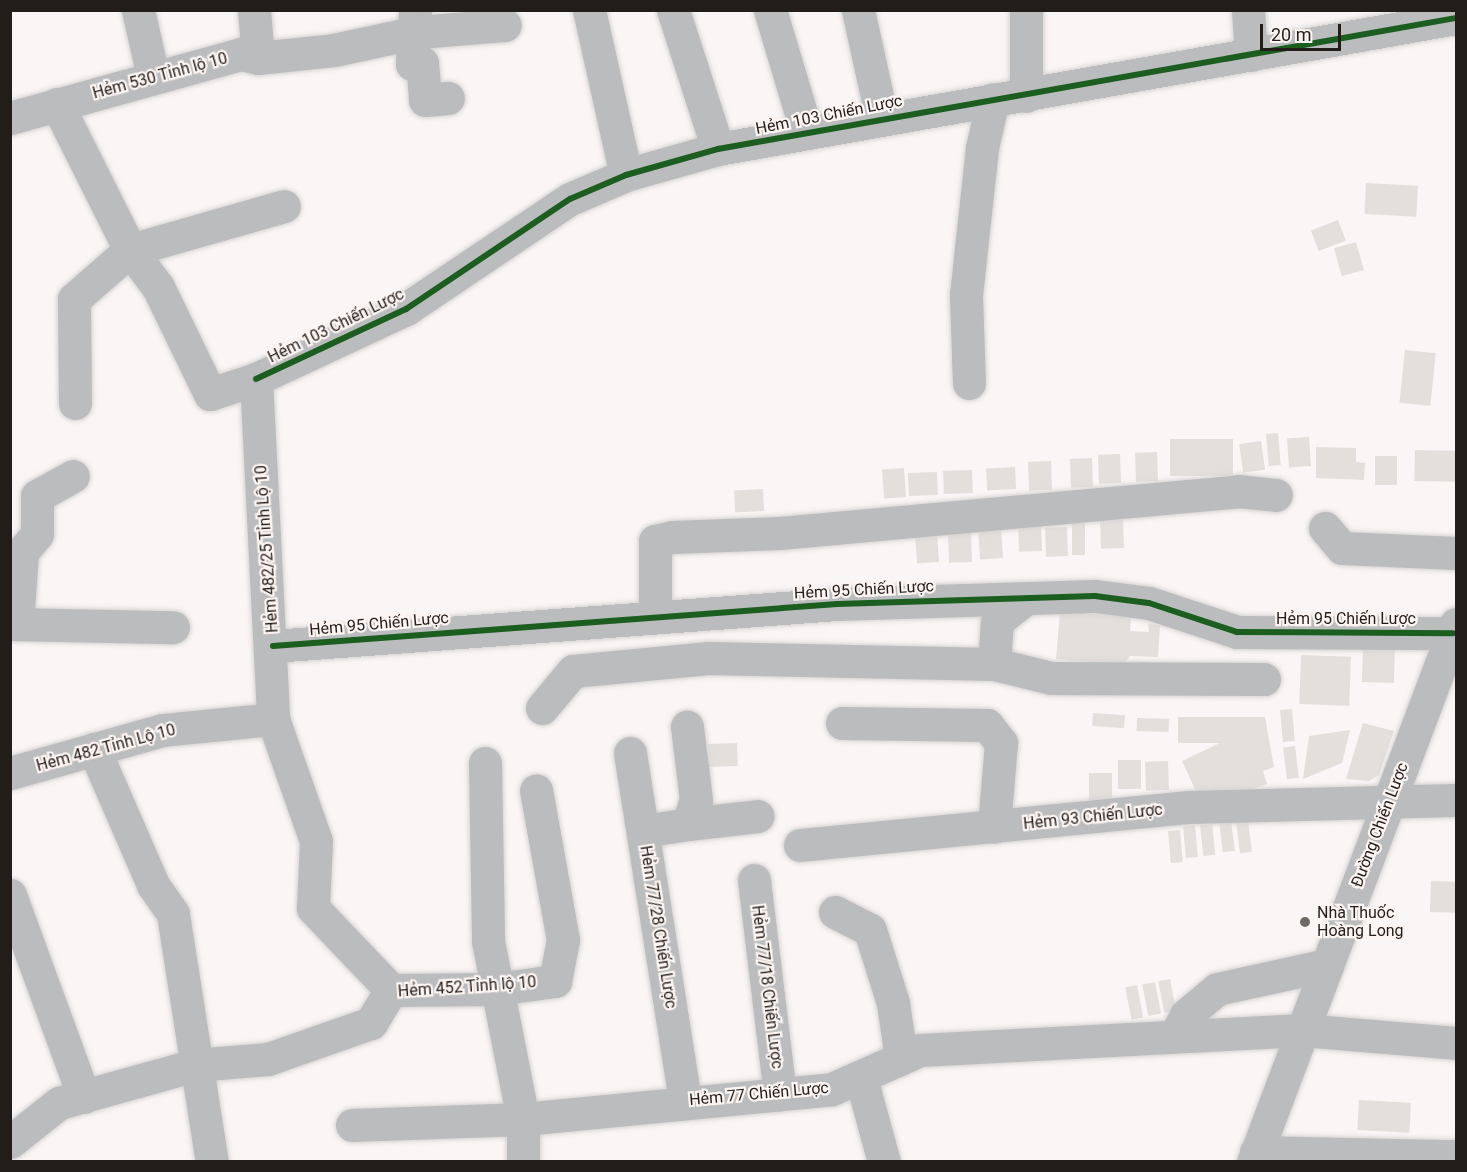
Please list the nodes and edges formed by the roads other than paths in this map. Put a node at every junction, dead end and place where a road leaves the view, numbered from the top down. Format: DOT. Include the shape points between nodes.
graph roads {
  1 [pos="138,10"];
  2 [pos="254,10"];
  3 [pos="590,10"];
  4 [pos="673,10"];
  5 [pos="770,10"];
  6 [pos="858,10"];
  7 [pos="1026,10"];
  8 [pos="1248,10"];
  9 [pos="1456,18"];
  10 [pos="416,21"];
  11 [pos="1356,22"];
  12 [pos="505,25"];
  13 [pos="1251,55"];
  14 [pos="258,58"];
  15 [pos="153,76"];
  16 [pos="1026,96"];
  17 [pos="448,98"];
  18 [pos="993,99"];
  19 [pos="57,104"];
  20 [pos="10,118"];
  21 [pos="882,119"];
  22 [pos="807,133"];
  23 [pos="718,149"];
  24 [pos="626,176"];
  25 [pos="284,206"];
  26 [pos="130,250"];
  27 [pos="256,379"];
  28 [pos="969,382"];
  29 [pos="75,403"];
  30 [pos="73,476"];
  31 [pos="1276,495"];
  32 [pos="1325,528"];
  33 [pos="1456,553"];
  34 [pos="1026,598"];
  35 [pos="655,617"];
  36 [pos="14,624"];
  37 [pos="173,627"];
  38 [pos="1455,629"];
  39 [pos="273,646"];
  40 [pos="994,664"];
  41 [pos="1264,679"];
  42 [pos="542,708"];
  43 [pos="273,719"];
  44 [pos="842,723"];
  45 [pos="687,727"];
  46 [pos="94,749"];
  47 [pos="630,753"];
  48 [pos="484,763"];
  49 [pos="10,773"];
  50 [pos="536,790"];
  51 [pos="1444,799"];
  52 [pos="1388,803"];
  53 [pos="758,816"];
  54 [pos="688,824"];
  55 [pos="994,827"];
  56 [pos="643,831"];
  57 [pos="800,844"];
  58 [pos="754,880"];
  59 [pos="10,895"];
  60 [pos="836,912"];
  61 [pos="1327,965"];
  62 [pos="497,989"];
  63 [pos="391,990"];
  64 [pos="1312,1031"];
  65 [pos="1176,1034"];
  66 [pos="1456,1043"];
  67 [pos="901,1058"];
  68 [pos="195,1065"];
  69 [pos="861,1078"];
  70 [pos="780,1094"];
  71 [pos="84,1097"];
  72 [pos="686,1101"];
  73 [pos="523,1119"];
  74 [pos="352,1125"];
  75 [pos="10,1142"];
  76 [pos="1255,1157"];
  77 [pos="212,1161"];
  78 [pos="523,1161"];
  79 [pos="884,1161"];
  80 [pos="1454,1161"];
  1 -- 15 [label="street"];
  2 -- 14 [label="street"];
  3 -- 24 [label="street"];
  4 -- 23 [label="street"];
  5 -- 22 [label="street"];
  6 -- 21 [label="street"];
  7 -- 16 [label="street"];
  8 -- 13 [label="street"];
  9 -- 11 [label="street, Hẻm 103 Chiến Lược"];
  10 -- 12 [label="street, Hẻm 530 Tỉnh lộ 10"];
  10 -- 14 [label="street, Hẻm 530 Tỉnh lộ 10" via="334,50"];
  10 -- 17 [label="street" via="412,64 422,63 425,100"];
  11 -- 13 [label="street, Hẻm 103 Chiến Lược"];
  13 -- 16 [label="street, Hẻm 103 Chiến Lược"];
  14 -- 15 [label="street, Hẻm 530 Tỉnh lộ 10" via="241,54"];
  15 -- 19 [label="street, Hẻm 530 Tỉnh lộ 10"];
  16 -- 18 [label="street, Hẻm 103 Chiến Lược"];
  18 -- 21 [label="street, Hẻm 103 Chiến Lược"];
  18 -- 28 [label="street" via="982,148 966,295"];
  19 -- 20 [label="street, Hẻm 530 Tỉnh lộ 10"];
  19 -- 26 [label="street"];
  21 -- 22 [label="street, Hẻm 103 Chiến Lược"];
  22 -- 23 [label="street, Hẻm 103 Chiến Lược"];
  23 -- 24 [label="street, Hẻm 103 Chiến Lược"];
  24 -- 27 [label="street, Hẻm 103 Chiến Lược" via="570,199 406,309"];
  25 -- 26 [label="street"];
  26 -- 27 [label="street, Hẻm 103 Chiến Lược" via="158,287 205,392"];
  26 -- 29 [label="street" via="74,299"];
  27 -- 39 [label="street, Hẻm 482/25 Tỉnh Lộ 10"];
  30 -- 36 [label="street" via="38,496 37,534 22,552"];
  31 -- 35 [label="street" via="1238,491 655,541"];
  32 -- 33 [label="street" via="1342,548"];
  34 -- 35 [label="street, Hẻm 95 Chiến Lược"];
  34 -- 38 [label="street, Hẻm 95 Chiến Lược" via="1095,596 1149,603 1237,632"];
  34 -- 40 [label="street" via="997,621"];
  35 -- 39 [label="street, Hẻm 95 Chiến Lược"];
  36 -- 37 [label="street"];
  38 -- 52 [label="street, Đường Chiến Lược"];
  39 -- 43 [label="street, Hẻm 482/25 Tỉnh Lộ 10"];
  40 -- 41 [label="street" via="1051,678"];
  40 -- 42 [label="street" via="708,658 595,668 573,671"];
  43 -- 46 [label="street, Hẻm 482 Tỉnh Lộ 10" via="163,730"];
  43 -- 63 [label="street, Hẻm 482/25 Tỉnh Lộ 10" via="316,841 312,908"];
  44 -- 55 [label="street" via="987,725 1001,743"];
  45 -- 54 [label="street" via="696,800"];
  46 -- 49 [label="street, Hẻm 482 Tỉnh Lộ 10"];
  46 -- 68 [label="street" via="153,885 173,914"];
  47 -- 56 [label="street, Hẻm 77/28 Chiến Lược"];
  48 -- 62 [label="street" via="488,941"];
  50 -- 62 [label="street, Hẻm 452 Tỉnh lộ 10" via="563,940 555,981"];
  51 -- 52 [label="street, Hẻm 93 Chiến Lược"];
  52 -- 55 [label="street, Hẻm 93 Chiến Lược" via="1188,807"];
  52 -- 61 [label="street, Đường Chiến Lược"];
  53 -- 54 [label="street"];
  54 -- 56 [label="street"];
  55 -- 57 [label="street, Hẻm 93 Chiến Lược"];
  56 -- 72 [label="street, Hẻm 77/28 Chiến Lược"];
  58 -- 70 [label="street, Hẻm 77/18 Chiến Lược"];
  59 -- 71 [label="street"];
  60 -- 67 [label="street" via="870,930 893,1003"];
  61 -- 64 [label="street, Đường Chiến Lược"];
  61 -- 65 [label="street" via="1217,989 1186,1015"];
  62 -- 63 [label="street, Hẻm 452 Tỉnh lộ 10"];
  62 -- 73 [label="street"];
  63 -- 68 [label="street, Hẻm 452 Tỉnh lộ 10" via="371,1023 268,1059"];
  64 -- 65 [label="street, Hẻm 77 Chiến Lược"];
  64 -- 66 [label="street, Hẻm 77 Chiến Lược"];
  64 -- 76 [label="street, Đường Chiến Lược"];
  65 -- 67 [label="street, Hẻm 77 Chiến Lược" via="920,1050"];
  67 -- 69 [label="street, Hẻm 77 Chiến Lược"];
  68 -- 71 [label="street, Hẻm 452 Tỉnh lộ 10"];
  68 -- 77 [label="street"];
  69 -- 70 [label="street, Hẻm 77 Chiến Lược" via="832,1089"];
  69 -- 79 [label="street"];
  70 -- 72 [label="street, Hẻm 77 Chiến Lược"];
  71 -- 75 [label="street, Hẻm 452 Tỉnh lộ 10" via="59,1103"];
  72 -- 73 [label="street, Hẻm 77 Chiến Lược"];
  73 -- 74 [label="street, Hẻm 77 Chiến Lược"];
  73 -- 78 [label="street"];
  76 -- 80 [label="street" via="1294,1152 1453,1156"];
}
